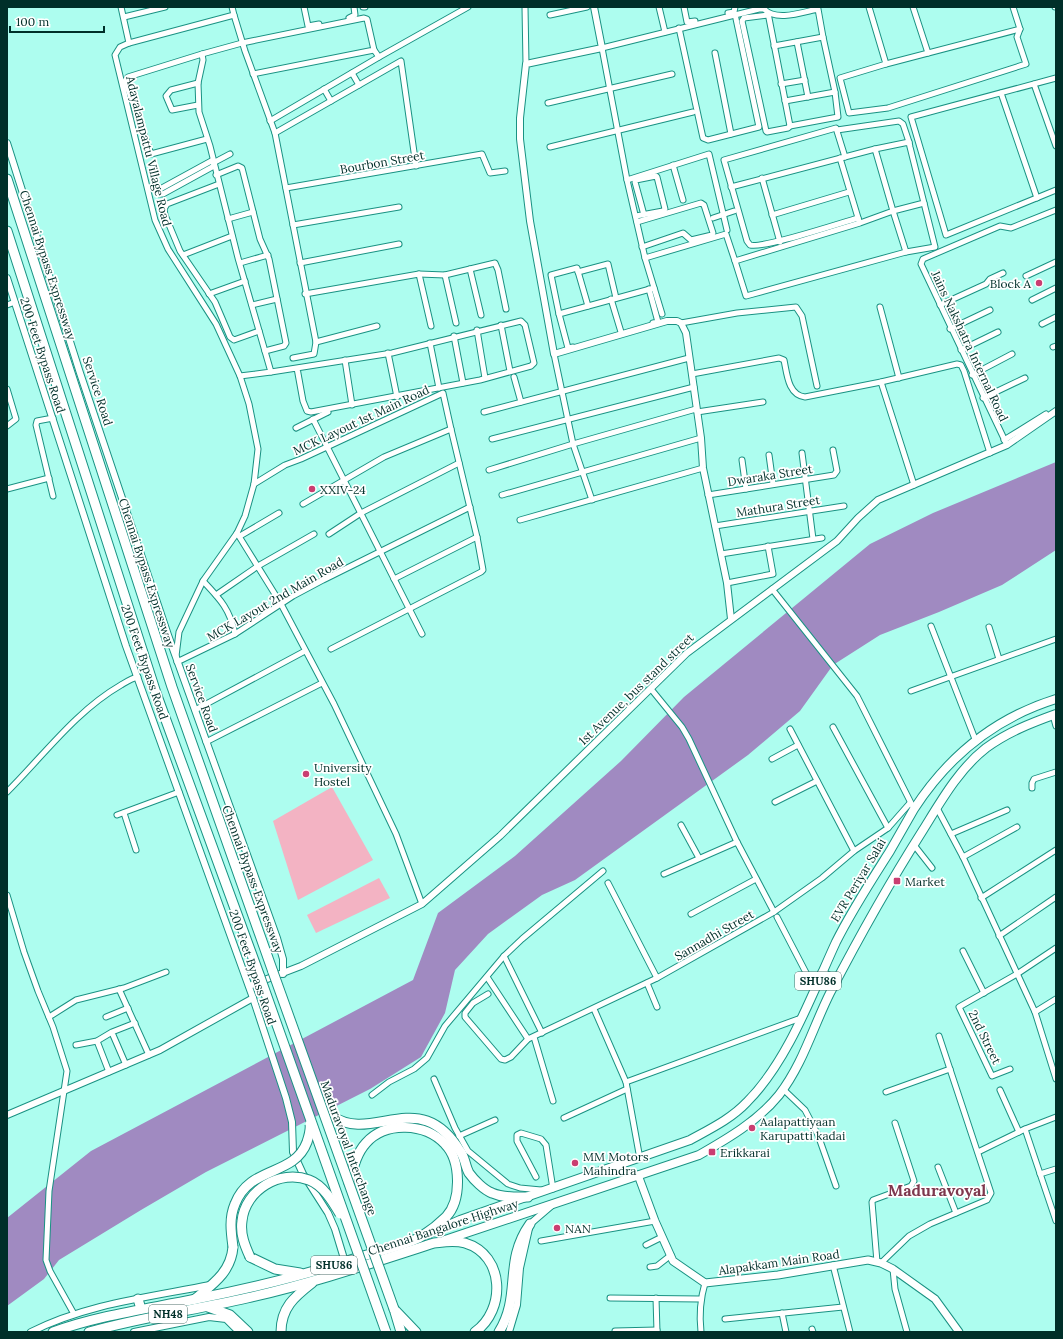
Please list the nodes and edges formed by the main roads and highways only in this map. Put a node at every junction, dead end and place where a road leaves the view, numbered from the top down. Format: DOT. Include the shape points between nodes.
graph roads {
  1 [pos="7,179"];
  2 [pos="7,231"];
  3 [pos="1056,699"];
  4 [pos="1054,714"];
  5 [pos="273,972"];
  6 [pos="822,973"];
  7 [pos="837,981"];
  8 [pos="318,1099"];
  9 [pos="306,1107"];
  10 [pos="638,1176"];
  11 [pos="349,1183"];
  12 [pos="528,1197"];
  13 [pos="530,1224"];
  14 [pos="421,1237"];
  15 [pos="353,1238"];
  16 [pos="434,1243"];
  17 [pos="305,1274"];
  18 [pos="314,1281"];
  19 [pos="247,1293"];
  20 [pos="138,1299"];
  21 [pos="194,1300"];
  22 [pos="202,1308"];
  23 [pos="141,1309"];
  24 [pos="394,1309"];
  25 [pos="200,1318"];
  26 [pos="384,1330"];
  27 [pos="54,1332"];
  28 [pos="89,1332"];
  29 [pos="248,1332"];
  30 [pos="281,1332"];
  31 [pos="401,1332"];
  32 [pos="416,1332"];
  33 [pos="475,1332"];
  34 [pos="498,1332"];
  35 [pos="959,1332"];
  1 -- 5 [label="highway, Chennai Bypass Expressway" via="172,686"];
  2 -- 9 [label="highway, bridge" via="156,693"];
  3 -- 6 [label="main road, EVR Periyar Salai / SHU86" via="1030,706 975,739 945,768 913,806 854,906"];
  4 -- 7 [label="main road, SHU86" via="1016,729 985,749 960,774 914,845"];
  5 -- 8 [label="highway, Maduravoyal Interchange, bridge"];
  6 -- 7 [label="main road"];
  6 -- 12 [label="main road, EVR Periyar Salai / SHU86" via="781,1059 747,1102 720,1124 690,1140"];
  7 -- 10 [label="main road, SHU86" via="795,1073 778,1096 729,1138 699,1155"];
  8 -- 11 [label="highway, Maduravoyal Interchange, bridge"];
  8 -- 12 [label="highway, bridge" via="332,1116 348,1122 366,1125 412,1118 439,1127 461,1151 469,1173 491,1193"];
  9 -- 15 [label="highway, bridge"];
  9 -- 21 [label="highway, bridge" via="310,1127 304,1149 299,1157 290,1163 251,1182 239,1196 231,1220 233,1247 229,1265 220,1278"];
  10 -- 16 [label="main road, Chennai Bangalore Highway / SHU86"];
  10 -- 35 [label="main road, Alapakkam Main Road" via="673,1261 705,1282 778,1275 868,1260 893,1269 935,1299"];
  11 -- 14 [label="highway" via="358,1156 366,1144 379,1133 398,1128 418,1129 429,1132 439,1139 451,1153 457,1173 458,1189 454,1205 447,1216"];
  11 -- 24 [label="highway, Maduravoyal Interchange, bridge"];
  12 -- 14 [label="main road, Chennai Bangalore Highway / SHU86" via="460,1220"];
  13 -- 34 [label="highway" via="516,1251 513,1295 507,1319"];
  14 -- 17 [label="highway, Chennai Bangalore Highway / SHU86"];
  15 -- 17 [label="highway, bridge" via="324,1190 309,1180 281,1178 263,1186 254,1194 242,1220 245,1248 250,1257 275,1269"];
  15 -- 26 [label="highway, bridge"];
  16 -- 18 [label="highway, Chennai Bangalore Highway / SHU86"];
  16 -- 33 [label="highway" via="465,1243 484,1254 493,1269 498,1287 492,1313"];
  17 -- 19 [label="highway, Chennai Bangalore Highway / SHU86"];
  18 -- 19 [label="highway, Chennai Bangalore Highway / NH48"];
  18 -- 30 [label="highway" via="286,1307"];
  19 -- 21 [label="highway, NH48"];
  19 -- 22 [label="highway, NH48"];
  20 -- 23 [label="highway"];
  21 -- 23 [label="highway, NH48"];
  22 -- 25 [label="highway"];
  22 -- 28 [label="highway, NH48"];
  22 -- 29 [label="highway" via="230,1315"];
  23 -- 27 [label="highway, NH48"];
  24 -- 31 [label="highway, Maduravoyal Interchange"];
  24 -- 32 [label="highway"];
}
